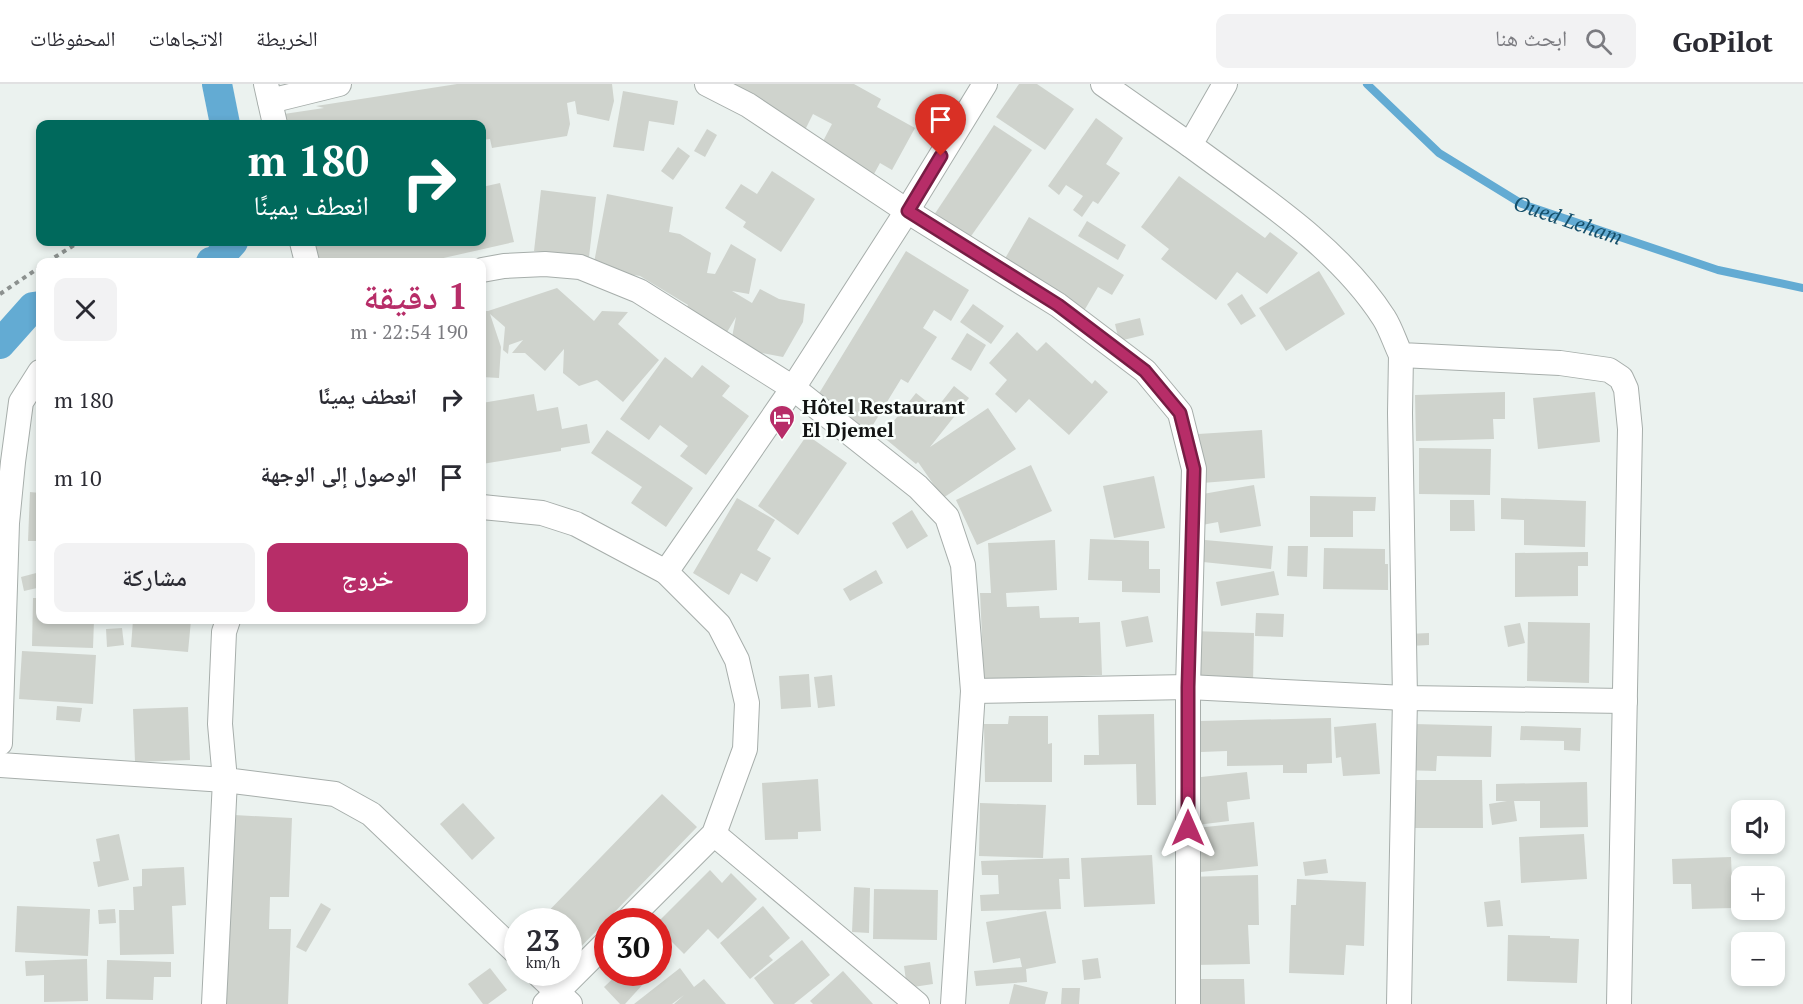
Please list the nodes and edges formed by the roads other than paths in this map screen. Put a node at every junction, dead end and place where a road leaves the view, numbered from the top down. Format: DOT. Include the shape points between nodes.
graph roads {
  1 [pos="339,84"];
  2 [pos="707,84"];
  3 [pos="985,84"];
  4 [pos="1103,84"];
  5 [pos="1225,84"];
  6 [pos="270,103"];
  7 [pos="1190,145"];
  8 [pos="908,211"];
  9 [pos="486,269"];
  10 [pos="1401,355"];
  11 [pos="36,378"];
  12 [pos="793,388"];
  13 [pos="486,507"];
  14 [pos="666,572"];
  15 [pos="227,624"];
  16 [pos="1188,687"];
  17 [pos="973,690"];
  18 [pos="1405,699"];
  19 [pos="1625,701"];
  20 [pos="0,743"];
  21 [pos="0,765"];
  22 [pos="225,780"];
  23 [pos="714,834"];
  24 [pos="640,908"];
  25 [pos="504,941"];
  26 [pos="594,958"];
  27 [pos="548,986"];
  28 [pos="558,1000"];
  29 [pos="214,1004"];
  30 [pos="917,1004"];
  31 [pos="953,1004"];
  32 [pos="1188,1004"];
  33 [pos="1399,1004"];
  34 [pos="1619,1004"];
  1 -- 6 [label="street"];
  2 -- 8 [label="street" via="748,105"];
  3 -- 8 [label="street"];
  4 -- 7 [label="street"];
  5 -- 7 [label="street"];
  7 -- 10 [label="street" via="1329,254 1384,319"];
  8 -- 12 [label="street"];
  8 -- 16 [label="street" via="1058,305 1145,371 1180,413 1194,469"];
  9 -- 12 [label="street" via="545,264 580,267 639,291"];
  10 -- 18 [label="street"];
  10 -- 19 [label="street" via="1560,363 1609,370 1621,378 1626,389 1630,429"];
  11 -- 20 [label="street" via="21,402 13,462 7,523"];
  12 -- 14 [label="street"];
  12 -- 17 [label="street" via="918,487 947,517 963,565"];
  13 -- 14 [label="street" via="542,513 576,524"];
  14 -- 23 [label="street" via="719,625 737,660 747,703 745,749"];
  15 -- 22 [label="street" via="220,724"];
  16 -- 17 [label="street"];
  16 -- 18 [label="street"];
  16 -- 32 [label="street"];
  17 -- 31 [label="street"];
  18 -- 19 [label="street"];
  18 -- 33 [label="street"];
  19 -- 34 [label="street"];
  21 -- 22 [label="street"];
  22 -- 25 [label="street" via="335,794 371,814"];
  22 -- 29 [label="street"];
  23 -- 24 [label="street"];
  23 -- 30 [label="street"];
  26 -- 28 [label="street"];
  27 -- 28 [label="street"];
}
